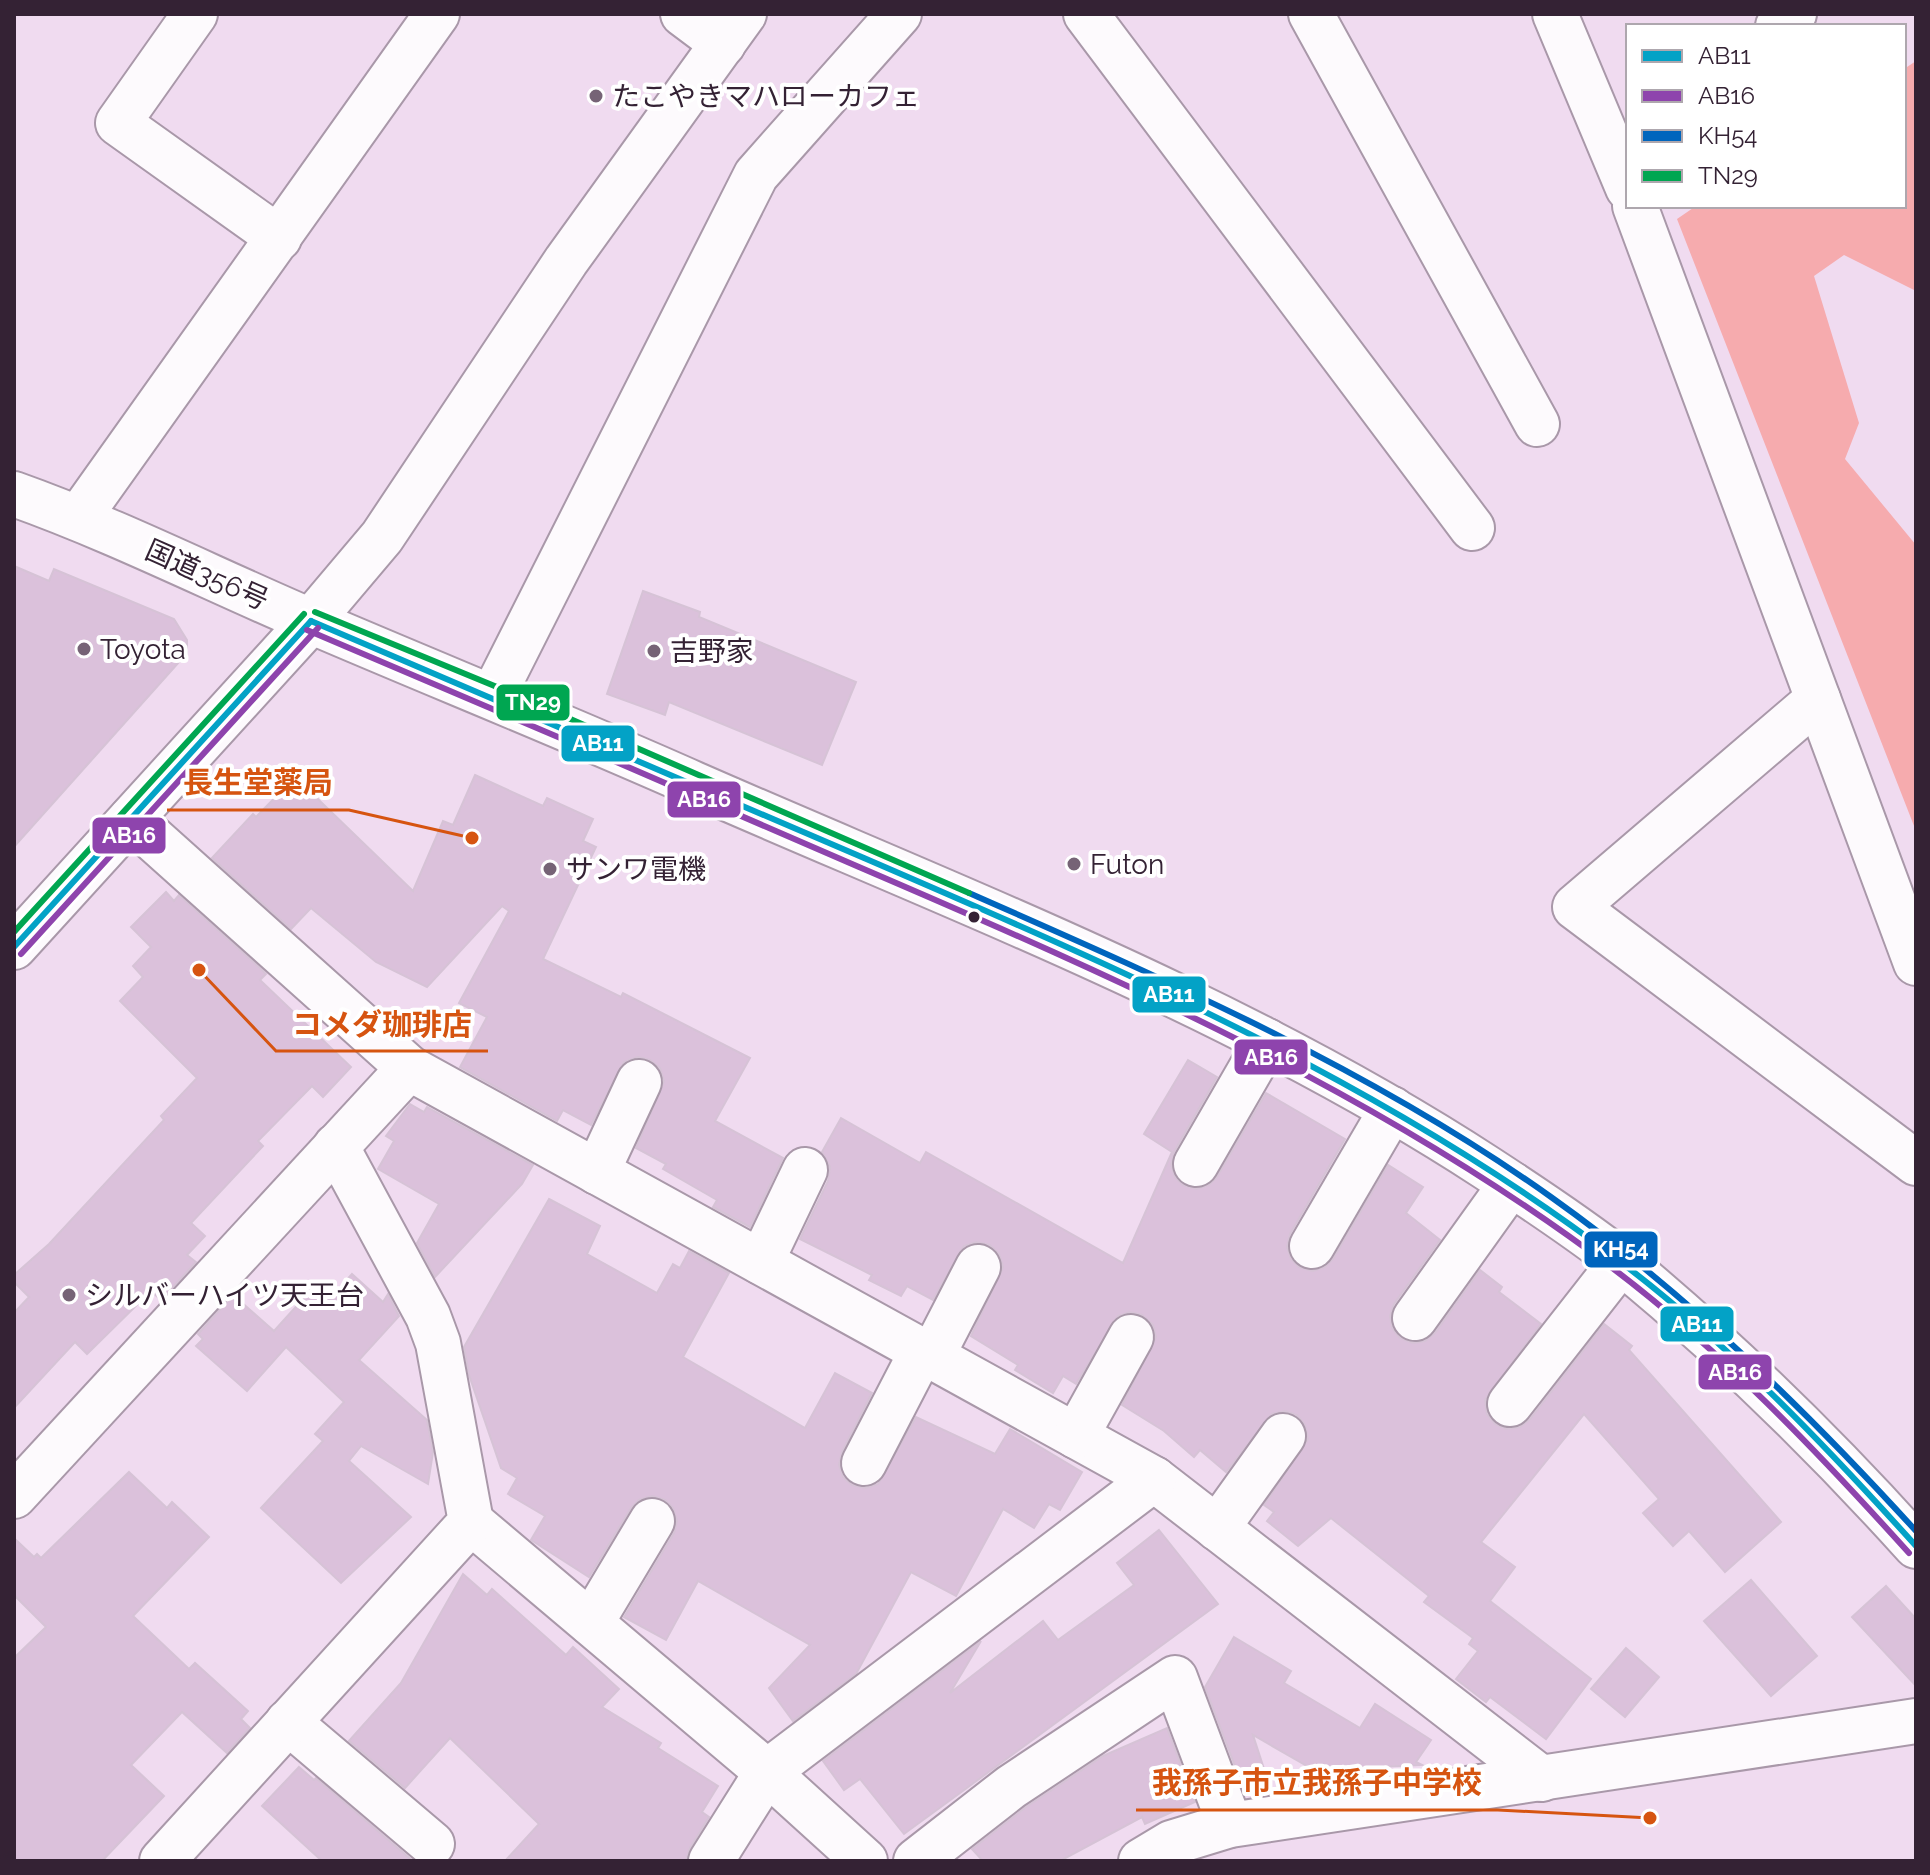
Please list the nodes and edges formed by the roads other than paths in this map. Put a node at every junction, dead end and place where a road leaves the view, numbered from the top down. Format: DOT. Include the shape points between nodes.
graph roads {
  1 [pos="195,14"];
  2 [pos="437,14"];
  3 [pos="683,14"];
  4 [pos="899,14"];
  5 [pos="1086,14"];
  6 [pos="1311,14"];
  7 [pos="1555,14"];
  8 [pos="734,29"];
  9 [pos="1620,141"];
  10 [pos="1626,176"];
  11 [pos="1636,208"];
  12 [pos="279,238"];
  13 [pos="1537,424"];
  14 [pos="14,494"];
  15 [pos="79,517"];
  16 [pos="1472,528"];
  17 [pos="311,621"];
  18 [pos="493,696"];
  19 [pos="1818,699"];
  20 [pos="131,819"];
  21 [pos="14,947"];
  22 [pos="1916,963"];
  23 [pos="1267,1041"];
  24 [pos="409,1068"];
  25 [pos="639,1082"];
  26 [pos="1392,1109"];
  27 [pos="336,1146"];
  28 [pos="1916,1163"];
  29 [pos="1196,1164"];
  30 [pos="805,1170"];
  31 [pos="597,1172"];
  32 [pos="1511,1184"];
  33 [pos="1312,1246"];
  34 [pos="761,1262"];
  35 [pos="1621,1262"];
  36 [pos="978,1267"];
  37 [pos="1415,1318"];
  38 [pos="1131,1337"];
  39 [pos="927,1354"];
  40 [pos="1510,1404"];
  41 [pos="1076,1436"];
  42 [pos="1283,1436"];
  43 [pos="864,1463"];
  44 [pos="1154,1479"];
  45 [pos="14,1496"];
  46 [pos="652,1521"];
  47 [pos="471,1522"];
  48 [pos="1217,1528"];
  49 [pos="1916,1546"];
  50 [pos="591,1623"];
  51 [pos="1916,1721"];
  52 [pos="288,1722"];
  53 [pos="767,1772"];
  54 [pos="1542,1779"];
  55 [pos="1230,1825"];
  56 [pos="432,1844"];
  57 [pos="162,1861"];
  58 [pos="711,1861"];
  59 [pos="865,1861"];
  60 [pos="916,1861"];
  61 [pos="1141,1861"];
  1 -- 12 [label="main road" via="118,123"];
  2 -- 12 [label="main road"];
  3 -- 8 [label="main road"];
  4 -- 18 [label="main road" via="756,175"];
  5 -- 16 [label="main road"];
  6 -- 13 [label="main road"];
  7 -- 9 [label="main road"];
  8 -- 17 [label="main road" via="566,261 382,537"];
  9 -- 10 [label="main road"];
  11 -- 19 [label="main road"];
  12 -- 15 [label="main road"];
  14 -- 15 [label="main road, 国道356号"];
  15 -- 17 [label="main road, 国道356号"];
  17 -- 18 [label="main road, 国道356号"];
  17 -- 20 [label="main road"];
  18 -- 23 [label="main road, 国道356号" via="1082,953"];
  19 -- 22 [label="main road"];
  19 -- 28 [label="main road" via="1575,907"];
  20 -- 21 [label="main road"];
  20 -- 24 [label="main road"];
  23 -- 26 [label="main road, 国道356号"];
  23 -- 29 [label="main road"];
  24 -- 27 [label="main road"];
  24 -- 31 [label="main road"];
  25 -- 31 [label="main road"];
  26 -- 32 [label="main road, 国道356号"];
  26 -- 33 [label="main road"];
  27 -- 45 [label="main road"];
  27 -- 47 [label="main road" via="438,1343"];
  30 -- 34 [label="main road"];
  31 -- 34 [label="main road"];
  32 -- 35 [label="main road, 国道356号"];
  32 -- 37 [label="main road"];
  34 -- 39 [label="main road"];
  35 -- 40 [label="main road"];
  35 -- 49 [label="main road, 国道356号" via="1775,1397"];
  36 -- 39 [label="main road"];
  38 -- 41 [label="main road"];
  39 -- 41 [label="main road"];
  39 -- 43 [label="main road"];
  41 -- 44 [label="main road"];
  42 -- 48 [label="main road"];
  44 -- 48 [label="main road"];
  44 -- 53 [label="main road"];
  46 -- 50 [label="main road"];
  47 -- 50 [label="main road"];
  47 -- 52 [label="main road"];
  48 -- 54 [label="main road"];
  50 -- 53 [label="main road"];
  51 -- 54 [label="main road"];
  52 -- 56 [label="main road"];
  52 -- 57 [label="main road"];
  53 -- 58 [label="main road"];
  53 -- 59 [label="main road"];
  54 -- 55 [label="main road"];
  55 -- 60 [label="main road" via="1175,1678 1011,1787"];
  55 -- 61 [label="main road" via="1171,1843"];
}
